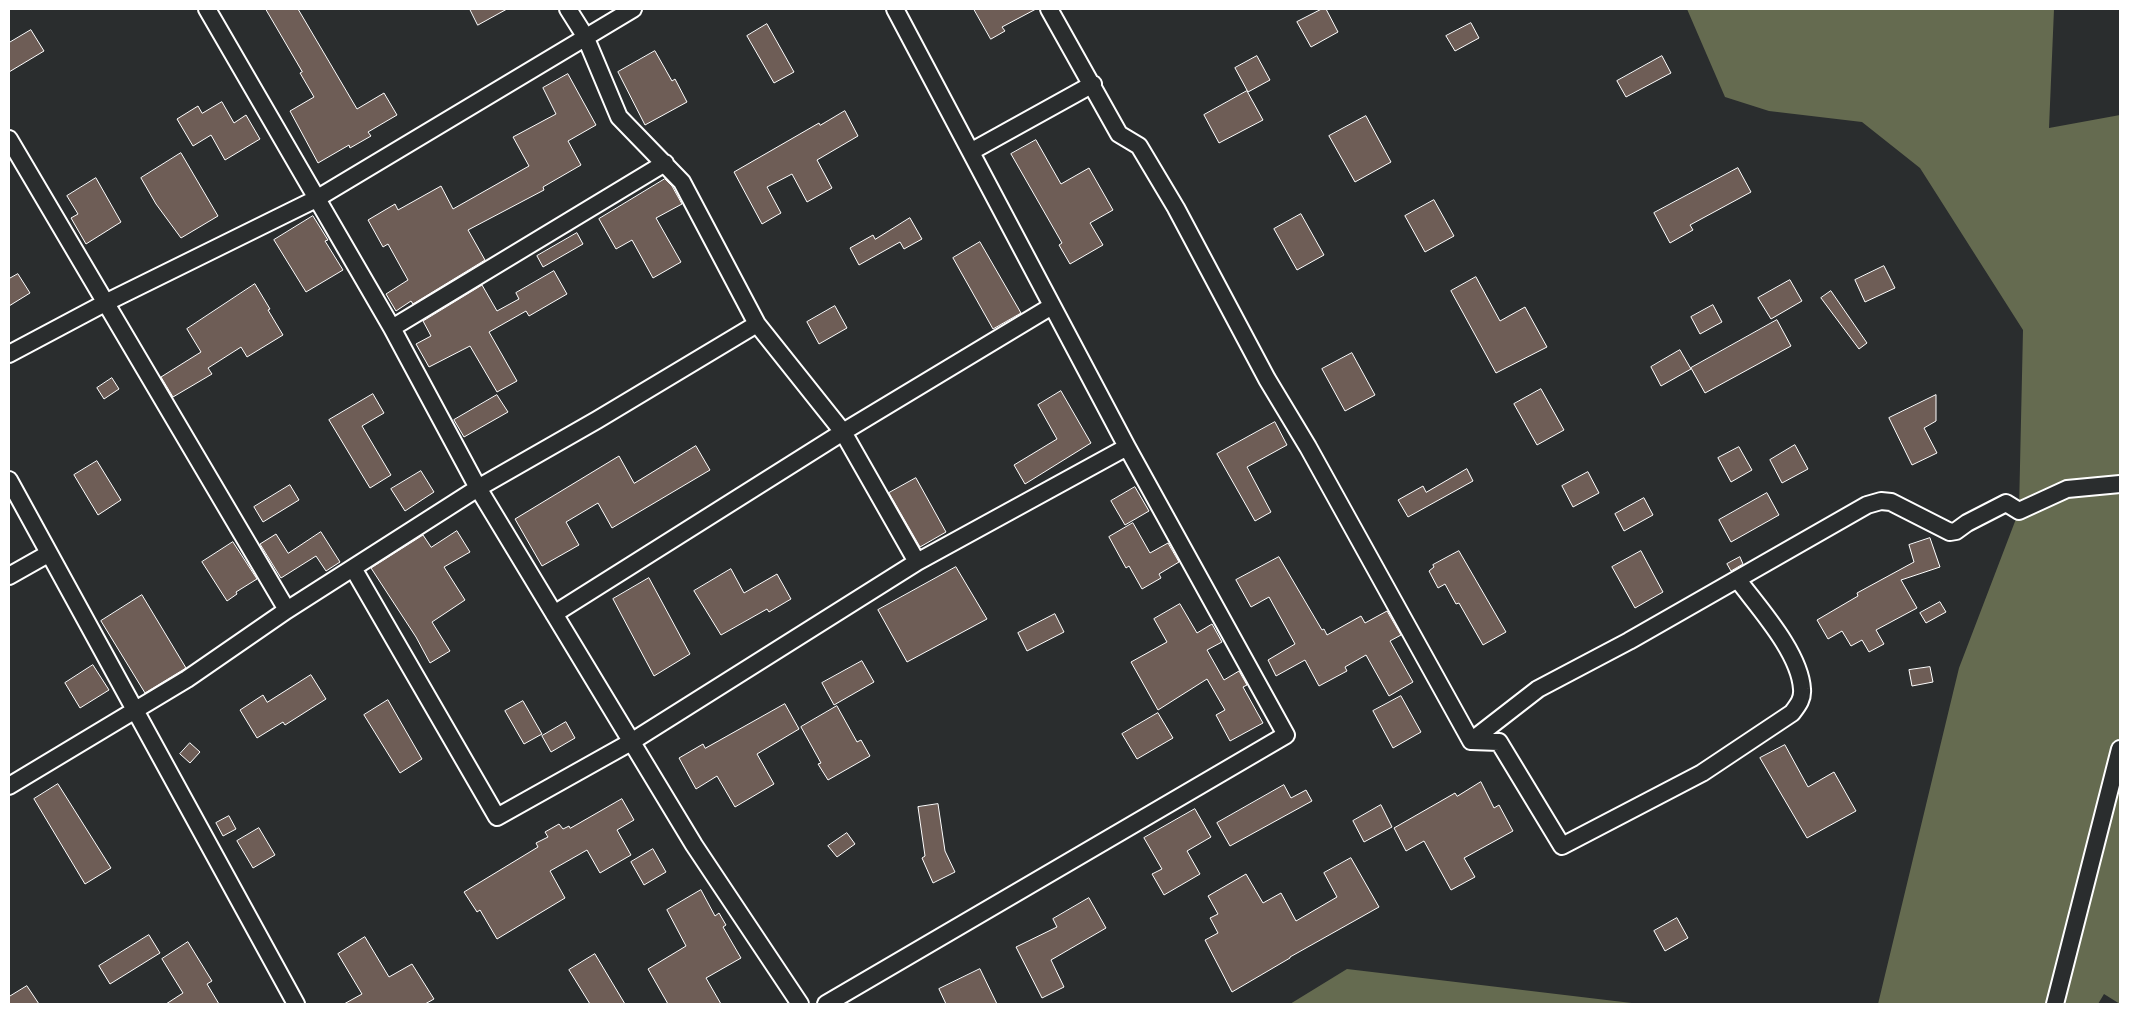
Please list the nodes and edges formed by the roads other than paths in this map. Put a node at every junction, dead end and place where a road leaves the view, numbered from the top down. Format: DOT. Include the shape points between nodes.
graph roads {
  1 [pos="207,9"];
  2 [pos="568,9"];
  3 [pos="633,9"];
  4 [pos="895,9"];
  5 [pos="1049,9"];
  6 [pos="585,36"];
  7 [pos="1093,84"];
  8 [pos="9,139"];
  9 [pos="972,151"];
  10 [pos="665,164"];
  11 [pos="316,199"];
  12 [pos="105,303"];
  13 [pos="1052,306"];
  14 [pos="757,324"];
  15 [pos="392,328"];
  16 [pos="9,354"];
  17 [pos="843,432"];
  18 [pos="1127,448"];
  19 [pos="9,480"];
  20 [pos="2120,484"];
  21 [pos="478,488"];
  22 [pos="48,554"];
  23 [pos="918,562"];
  24 [pos="353,568"];
  25 [pos="9,576"];
  26 [pos="1738,580"];
  27 [pos="287,610"];
  28 [pos="554,614"];
  29 [pos="135,710"];
  30 [pos="1472,741"];
  31 [pos="631,742"];
  32 [pos="2120,749"];
  33 [pos="9,786"];
  34 [pos="296,1004"];
  35 [pos="800,1004"];
  36 [pos="826,1004"];
  37 [pos="2055,1004"];
  1 -- 11 [label="street"];
  2 -- 6 [label="street"];
  3 -- 6 [label="street"];
  4 -- 9 [label="street"];
  5 -- 7 [label="street"];
  6 -- 10 [label="street" via="619,117"];
  6 -- 11 [label="street"];
  7 -- 9 [label="street"];
  7 -- 30 [label="street" via="1119,134 1139,146 1176,208 1267,380 1313,455"];
  8 -- 12 [label="street"];
  9 -- 13 [label="street"];
  10 -- 14 [label="street" via="682,182"];
  10 -- 15 [label="street"];
  11 -- 12 [label="street"];
  11 -- 15 [label="street"];
  12 -- 16 [label="street"];
  12 -- 27 [label="street"];
  13 -- 17 [label="street"];
  13 -- 18 [label="street"];
  14 -- 17 [label="street"];
  14 -- 21 [label="street"];
  15 -- 21 [label="street"];
  17 -- 23 [label="street"];
  17 -- 28 [label="street"];
  18 -- 23 [label="street"];
  18 -- 36 [label="street" via="1286,735"];
  19 -- 22 [label="street"];
  20 -- 26 [label="street" via="2067,489 2019,511 2006,503 1950,532 1891,502 1881,501 1867,505"];
  21 -- 24 [label="street"];
  21 -- 28 [label="street"];
  22 -- 25 [label="street"];
  22 -- 29 [label="street"];
  23 -- 31 [label="street"];
  24 -- 27 [label="street"];
  24 -- 31 [label="street" via="497,817"];
  26 -- 30 [label="street" via="1538,689"];
  26 -- 30 [label="street" via="1787,648 1799,671 1802,696 1792,713 1702,773 1562,846 1499,742"];
  27 -- 29 [label="street"];
  28 -- 31 [label="street"];
  29 -- 33 [label="street"];
  29 -- 34 [label="street"];
  31 -- 35 [label="street" via="694,845"];
  32 -- 37 [label="street"];
}
